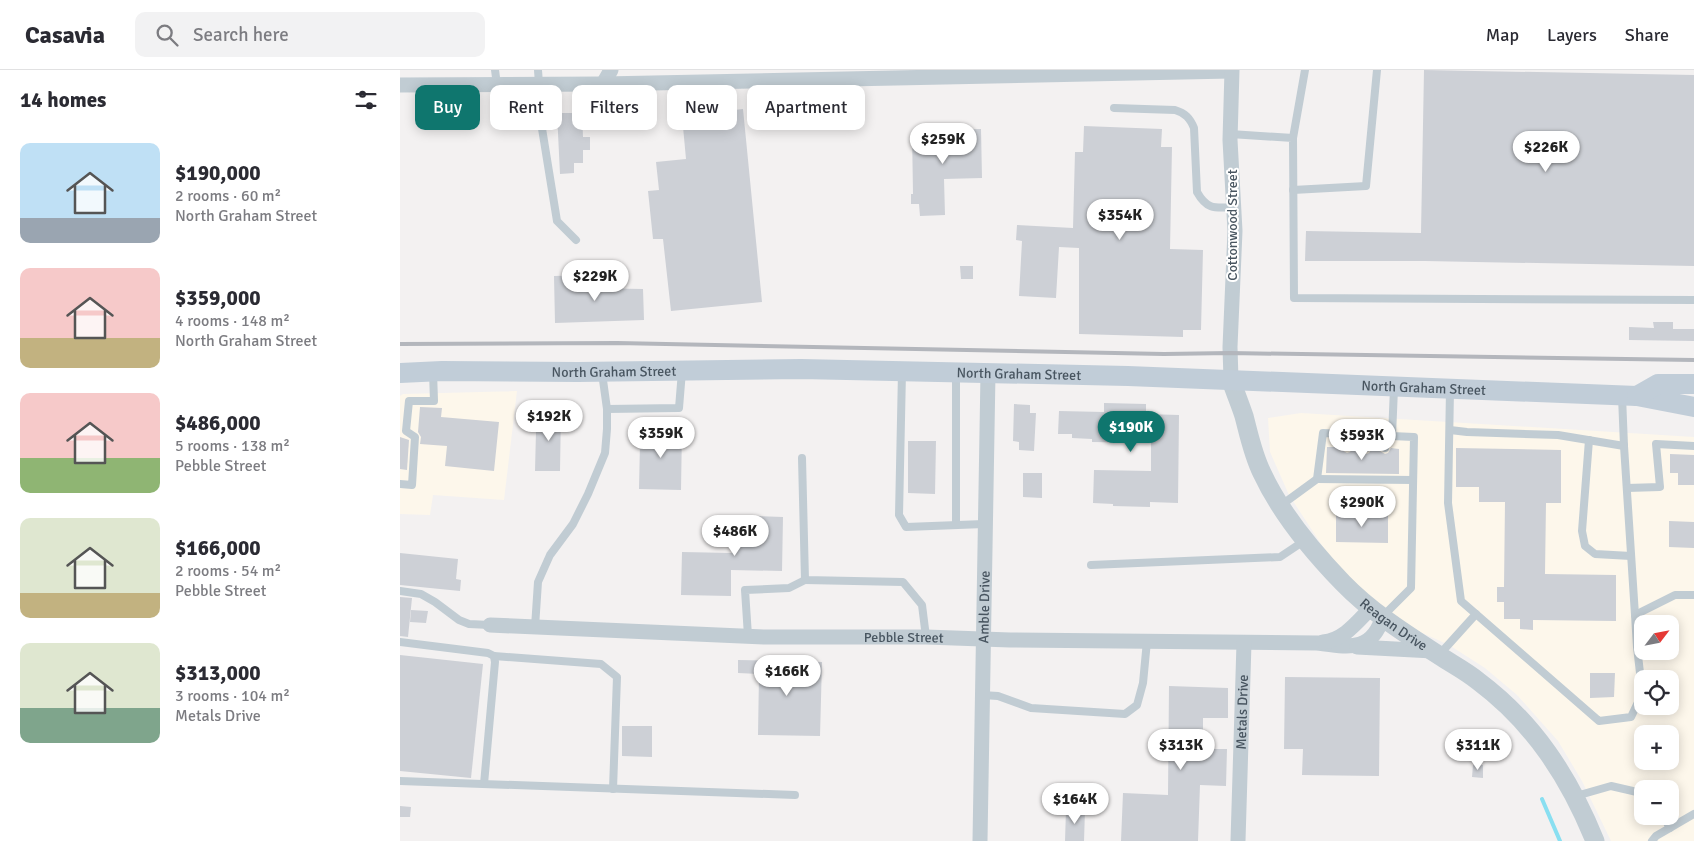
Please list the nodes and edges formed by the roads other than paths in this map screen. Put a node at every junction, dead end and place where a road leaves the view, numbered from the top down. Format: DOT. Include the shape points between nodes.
graph roads {
  1 [pos="611,70"];
  2 [pos="1305,70"];
  3 [pos="1377,70"];
  4 [pos="1158,71"];
  5 [pos="1232,71"];
  6 [pos="1012,73"];
  7 [pos="915,74"];
  8 [pos="496,77"];
  9 [pos="538,80"];
  10 [pos="603,84"];
  11 [pos="400,85"];
  12 [pos="1114,108"];
  13 [pos="1230,134"];
  14 [pos="1293,138"];
  15 [pos="1293,190"];
  16 [pos="1234,207"];
  17 [pos="576,240"];
  18 [pos="1694,300"];
  19 [pos="682,371"];
  20 [pos="433,372"];
  21 [pos="602,372"];
  22 [pos="902,372"];
  23 [pos="400,373"];
  24 [pos="956,373"];
  25 [pos="988,373"];
  26 [pos="1231,380"];
  27 [pos="1694,384"];
  28 [pos="1394,386"];
  29 [pos="1450,388"];
  30 [pos="1629,396"];
  31 [pos="1694,407"];
  32 [pos="607,408"];
  33 [pos="1450,430"];
  34 [pos="403,431"];
  35 [pos="1348,434"];
  36 [pos="1366,435"];
  37 [pos="1389,436"];
  38 [pos="1588,440"];
  39 [pos="1624,446"];
  40 [pos="1694,446"];
  41 [pos="1347,447"];
  42 [pos="1366,448"];
  43 [pos="1385,448"];
  44 [pos="802,458"];
  45 [pos="1317,479"];
  46 [pos="1413,480"];
  47 [pos="400,484"];
  48 [pos="1627,488"];
  49 [pos="1280,506"];
  50 [pos="984,524"];
  51 [pos="956,525"];
  52 [pos="1306,540"];
  53 [pos="1631,556"];
  54 [pos="1091,565"];
  55 [pos="805,580"];
  56 [pos="400,591"];
  57 [pos="1694,595"];
  58 [pos="1377,612"];
  59 [pos="1476,614"];
  60 [pos="1635,615"];
  61 [pos="490,625"];
  62 [pos="535,627"];
  63 [pos="748,636"];
  64 [pos="926,637"];
  65 [pos="983,638"];
  66 [pos="1147,640"];
  67 [pos="400,642"];
  68 [pos="1244,643"];
  69 [pos="1317,643"];
  70 [pos="1341,646"];
  71 [pos="1436,653"];
  72 [pos="494,656"];
  73 [pos="982,695"];
  74 [pos="1634,711"];
  75 [pos="400,781"];
  76 [pos="484,784"];
  77 [pos="613,789"];
  78 [pos="1634,791"];
  79 [pos="795,795"];
  80 [pos="1574,797"];
  81 [pos="1694,814"];
  82 [pos="1668,825"];
  83 [pos="1670,828"];
  84 [pos="980,841"];
  85 [pos="1238,841"];
  86 [pos="1595,841"];
  87 [pos="1652,841"];
  1 -- 10 [label="street"];
  2 -- 14 [label="lane"];
  3 -- 15 [label="lane" via="1366,186"];
  4 -- 5 [label="street"];
  4 -- 6 [label="street"];
  5 -- 13 [label="street, Cottonwood Street"];
  6 -- 7 [label="street"];
  7 -- 10 [label="street"];
  8 -- 9 [label="street"];
  8 -- 11 [label="street"];
  9 -- 10 [label="street"];
  9 -- 17 [label="lane" via="539,110 557,221"];
  12 -- 16 [label="lane" via="1183,112 1194,128 1196,192 1211,207"];
  13 -- 14 [label="lane"];
  13 -- 16 [label="street, Cottonwood Street"];
  14 -- 15 [label="lane"];
  15 -- 18 [label="lane" via="1294,298"];
  16 -- 26 [label="street, Cottonwood Street"];
  19 -- 21 [label="main road, North Graham Street"];
  19 -- 22 [label="main road, North Graham Street" via="801,369"];
  19 -- 32 [label="lane" via="679,408"];
  20 -- 21 [label="main road, North Graham Street"];
  20 -- 23 [label="main road, North Graham Street"];
  20 -- 34 [label="lane" via="434,401 409,400"];
  21 -- 32 [label="lane"];
  22 -- 24 [label="main road, North Graham Street"];
  22 -- 51 [label="lane" via="899,515 906,527"];
  24 -- 25 [label="main road, North Graham Street"];
  24 -- 51 [label="lane"];
  25 -- 26 [label="main road, North Graham Street"];
  25 -- 50 [label="street, Amble Drive"];
  26 -- 28 [label="main road, North Graham Street"];
  26 -- 49 [label="street, Reagan Drive" via="1259,466"];
  27 -- 30 [label="main road" via="1658,384"];
  28 -- 29 [label="main road, North Graham Street"];
  28 -- 37 [label="lane"];
  29 -- 30 [label="main road, North Graham Street"];
  29 -- 33 [label="lane"];
  30 -- 31 [label="main road, North Graham Street"];
  30 -- 39 [label="lane"];
  32 -- 62 [label="lane" via="605,453 573,524 550,555 538,582"];
  33 -- 38 [label="lane" via="1558,435"];
  33 -- 59 [label="lane" via="1448,503 1461,601"];
  34 -- 47 [label="lane" via="416,437 412,485"];
  35 -- 36 [label="lane"];
  35 -- 41 [label="lane"];
  35 -- 45 [label="lane" via="1323,433"];
  36 -- 37 [label="lane"];
  36 -- 42 [label="lane"];
  37 -- 43 [label="lane"];
  37 -- 46 [label="lane" via="1414,437"];
  38 -- 39 [label="lane"];
  38 -- 53 [label="lane" via="1582,531 1585,546 1595,554"];
  39 -- 48 [label="lane"];
  40 -- 48 [label="lane" via="1656,444 1660,487"];
  44 -- 55 [label="lane"];
  45 -- 46 [label="lane"];
  45 -- 49 [label="lane"];
  46 -- 58 [label="lane" via="1411,588"];
  48 -- 53 [label="lane"];
  49 -- 52 [label="street, Reagan Drive"];
  50 -- 51 [label="lane"];
  50 -- 65 [label="street, Amble Drive"];
  52 -- 54 [label="lane" via="1280,557"];
  52 -- 58 [label="street, Reagan Drive" via="1344,584"];
  53 -- 60 [label="lane"];
  55 -- 63 [label="lane" via="789,588 745,590"];
  55 -- 64 [label="lane" via="903,582 922,605"];
  56 -- 61 [label="lane" via="421,594 469,624"];
  57 -- 60 [label="lane" via="1675,595"];
  58 -- 69 [label="street, Pebble Street" via="1330,642"];
  58 -- 70 [label="street, Pebble Street" via="1379,629 1366,642"];
  58 -- 71 [label="street, Reagan Drive"];
  59 -- 71 [label="lane"];
  59 -- 74 [label="lane" via="1599,721 1631,717"];
  61 -- 62 [label="street, Pebble Street"];
  62 -- 63 [label="street, Pebble Street"];
  63 -- 64 [label="street, Pebble Street"];
  64 -- 65 [label="street, Pebble Street"];
  65 -- 66 [label="street, Pebble Street"];
  65 -- 73 [label="street, Amble Drive"];
  66 -- 68 [label="street, Pebble Street"];
  66 -- 73 [label="lane" via="1143,683 1137,705 1125,714 1031,708 998,696"];
  67 -- 72 [label="lane"];
  68 -- 69 [label="street, Pebble Street"];
  68 -- 85 [label="street, Metals Drive"];
  69 -- 70 [label="street, Pebble Street"];
  70 -- 71 [label="street, Pebble Street"];
  71 -- 80 [label="street, Reagan Drive" via="1477,680 1529,728 1551,755"];
  72 -- 76 [label="lane"];
  72 -- 77 [label="lane" via="601,664 617,677"];
  73 -- 84 [label="street, Amble Drive"];
  75 -- 76 [label="lane"];
  76 -- 77 [label="lane"];
  77 -- 79 [label="lane"];
  78 -- 80 [label="lane" via="1611,786"];
  80 -- 86 [label="street, Reagan Drive"];
  81 -- 83 [label="lane"];
  82 -- 83 [label="lane"];
  83 -- 87 [label="lane"];
}
